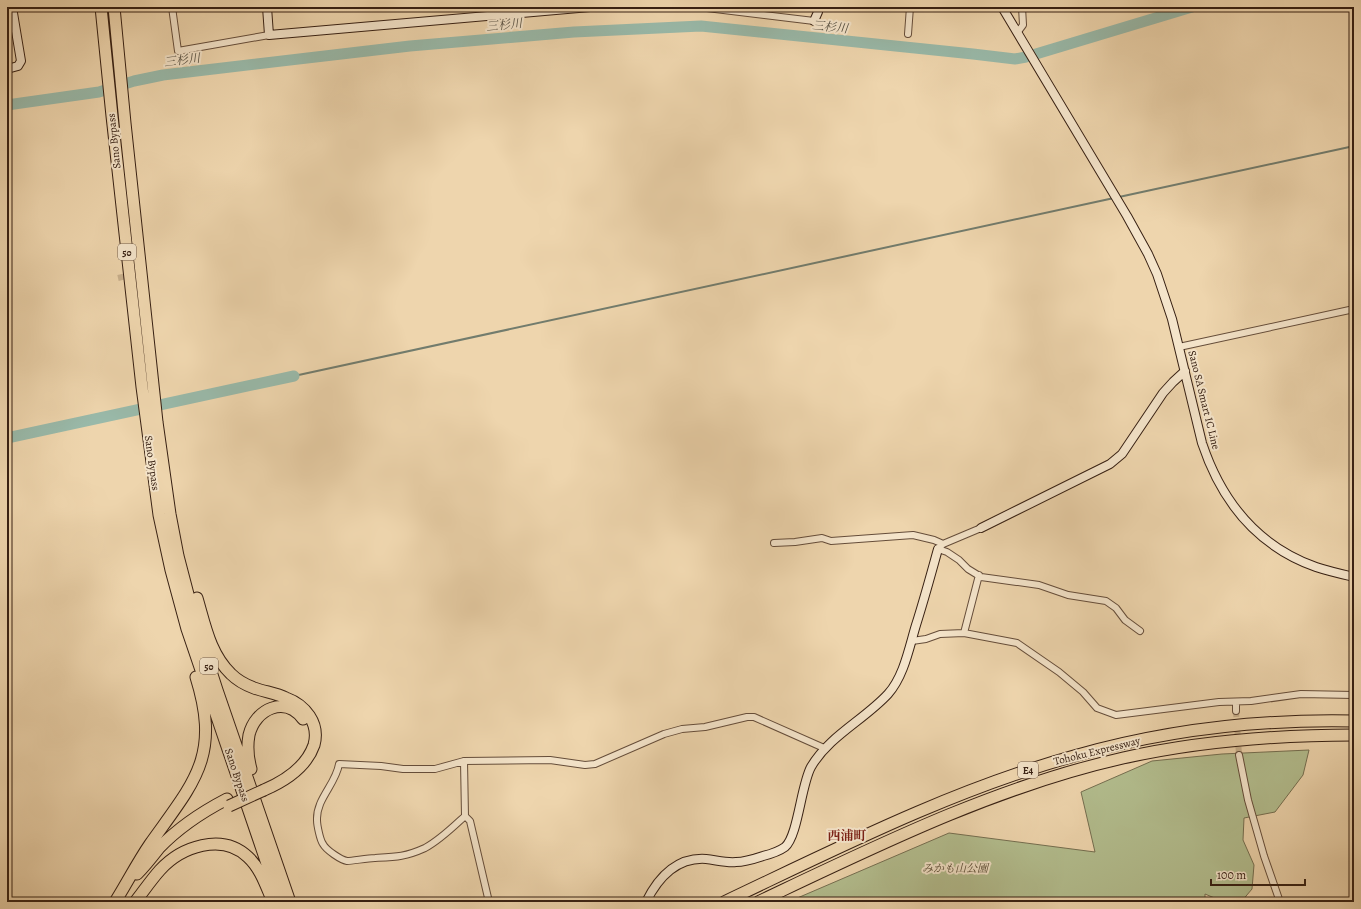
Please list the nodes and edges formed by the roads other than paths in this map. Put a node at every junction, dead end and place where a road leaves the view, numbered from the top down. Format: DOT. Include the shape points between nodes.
graph roads {
  1 [pos="12,7"];
  2 [pos="101,7"];
  3 [pos="114,7"];
  4 [pos="172,7"];
  5 [pos="267,7"];
  6 [pos="590,7"];
  7 [pos="685,7"];
  8 [pos="818,7"];
  9 [pos="910,7"];
  10 [pos="1002,7"];
  11 [pos="1022,7"];
  12 [pos="814,21"];
  13 [pos="1017,32"];
  14 [pos="908,34"];
  15 [pos="269,35"];
  16 [pos="7,69"];
  17 [pos="1354,309"];
  18 [pos="1179,347"];
  19 [pos="1185,371"];
  20 [pos="152,424"];
  21 [pos="170,514"];
  22 [pos="982,528"];
  23 [pos="774,543"];
  24 [pos="940,547"];
  25 [pos="979,575"];
  26 [pos="1354,577"];
  27 [pos="187,629"];
  28 [pos="1140,632"];
  29 [pos="964,633"];
  30 [pos="912,641"];
  31 [pos="1354,695"];
  32 [pos="1236,702"];
  33 [pos="1236,711"];
  34 [pos="1354,721"];
  35 [pos="1354,735"];
  36 [pos="824,748"];
  37 [pos="1239,755"];
  38 [pos="464,761"];
  39 [pos="262,787"];
  40 [pos="228,803"];
  41 [pos="465,816"];
  42 [pos="122,891"];
  43 [pos="115,902"];
  44 [pos="135,902"];
  45 [pos="273,902"];
  46 [pos="280,902"];
  47 [pos="291,902"];
  48 [pos="489,902"];
  49 [pos="646,902"];
  50 [pos="724,902"];
  51 [pos="758,902"];
  52 [pos="1280,902"];
  1 -- 16 [label="street" via="21,61 18,66"];
  2 -- 20 [label="highway, Sano Bypass / 50" via="142,387"];
  3 -- 20 [label="highway, Sano Bypass / 50" via="153,387"];
  4 -- 15 [label="street" via="178,51"];
  5 -- 15 [label="street"];
  6 -- 15 [label="street"];
  7 -- 12 [label="street"];
  8 -- 12 [label="street"];
  9 -- 14 [label="street"];
  10 -- 13 [label="street"];
  11 -- 13 [label="street" via="1023,25"];
  13 -- 18 [label="street, Sano SA Smart IC Line" via="1148,254 1157,274"];
  17 -- 18 [label="street"];
  18 -- 19 [label="street, Sano SA Smart IC Line"];
  19 -- 22 [label="street" via="1163,394 1122,454 1110,464"];
  19 -- 26 [label="street, Sano SA Smart IC Line" via="1197,427 1208,461 1232,505 1259,533 1277,547 1316,567"];
  20 -- 21 [label="highway, Sano Bypass / 50"];
  20 -- 27 [label="highway, Sano Bypass / 50" via="159,516"];
  21 -- 39 [label="highway" via="183,544 210,644 222,665 242,683 296,702 308,712 314,725 315,742 308,758 287,778"];
  21 -- 47 [label="highway, Sano Bypass / 50" via="196,625"];
  22 -- 24 [label="street"];
  23 -- 24 [label="street" via="822,538 831,541 913,535 934,540"];
  24 -- 25 [label="street" via="959,560 968,570"];
  24 -- 30 [label="street"];
  25 -- 28 [label="street" via="1039,585 1068,595 1106,601"];
  25 -- 29 [label="street"];
  27 -- 42 [label="highway" via="205,714 204,751 190,787 149,846"];
  27 -- 46 [label="highway, Sano Bypass / 50"];
  29 -- 30 [label="street" via="940,634"];
  29 -- 32 [label="street" via="1017,643 1059,672 1097,708 1116,715"];
  30 -- 36 [label="street" via="900,675 888,694"];
  31 -- 32 [label="street" via="1301,694"];
  32 -- 33 [label="street"];
  34 -- 50 [label="highway, Tohoku Expressway / E4" via="1278,722 1231,726 1118,744 1074,756 943,802"];
  35 -- 51 [label="highway, Tohoku Expressway / E4" via="1279,737 1194,745 1077,770 955,812 860,853"];
  36 -- 38 [label="street" via="754,717 747,717 705,728 682,729 664,734 595,764 550,760"];
  36 -- 49 [label="street" via="804,785 797,819 789,842 785,846 773,854 750,860 691,860 672,869 659,880"];
  37 -- 52 [label="street" via="1248,800"];
  38 -- 41 [label="street"];
  38 -- 41 [label="street" via="435,769 339,764 338,772 319,805 317,820 322,844 333,854 347,861 409,855 426,847"];
  39 -- 40 [label="highway, bridge"];
  39 -- 47 [label="highway" via="292,766 306,747 307,727 294,710 274,707 261,714 249,735 248,749 252,774 285,872"];
  40 -- 42 [label="highway" via="203,813 180,829"];
  40 -- 44 [label="highway" via="170,847 148,875"];
  41 -- 48 [label="street" via="470,821"];
  42 -- 43 [label="highway"];
  44 -- 45 [label="highway" via="167,863 188,850 218,844 232,847 247,855 260,873"];
}
